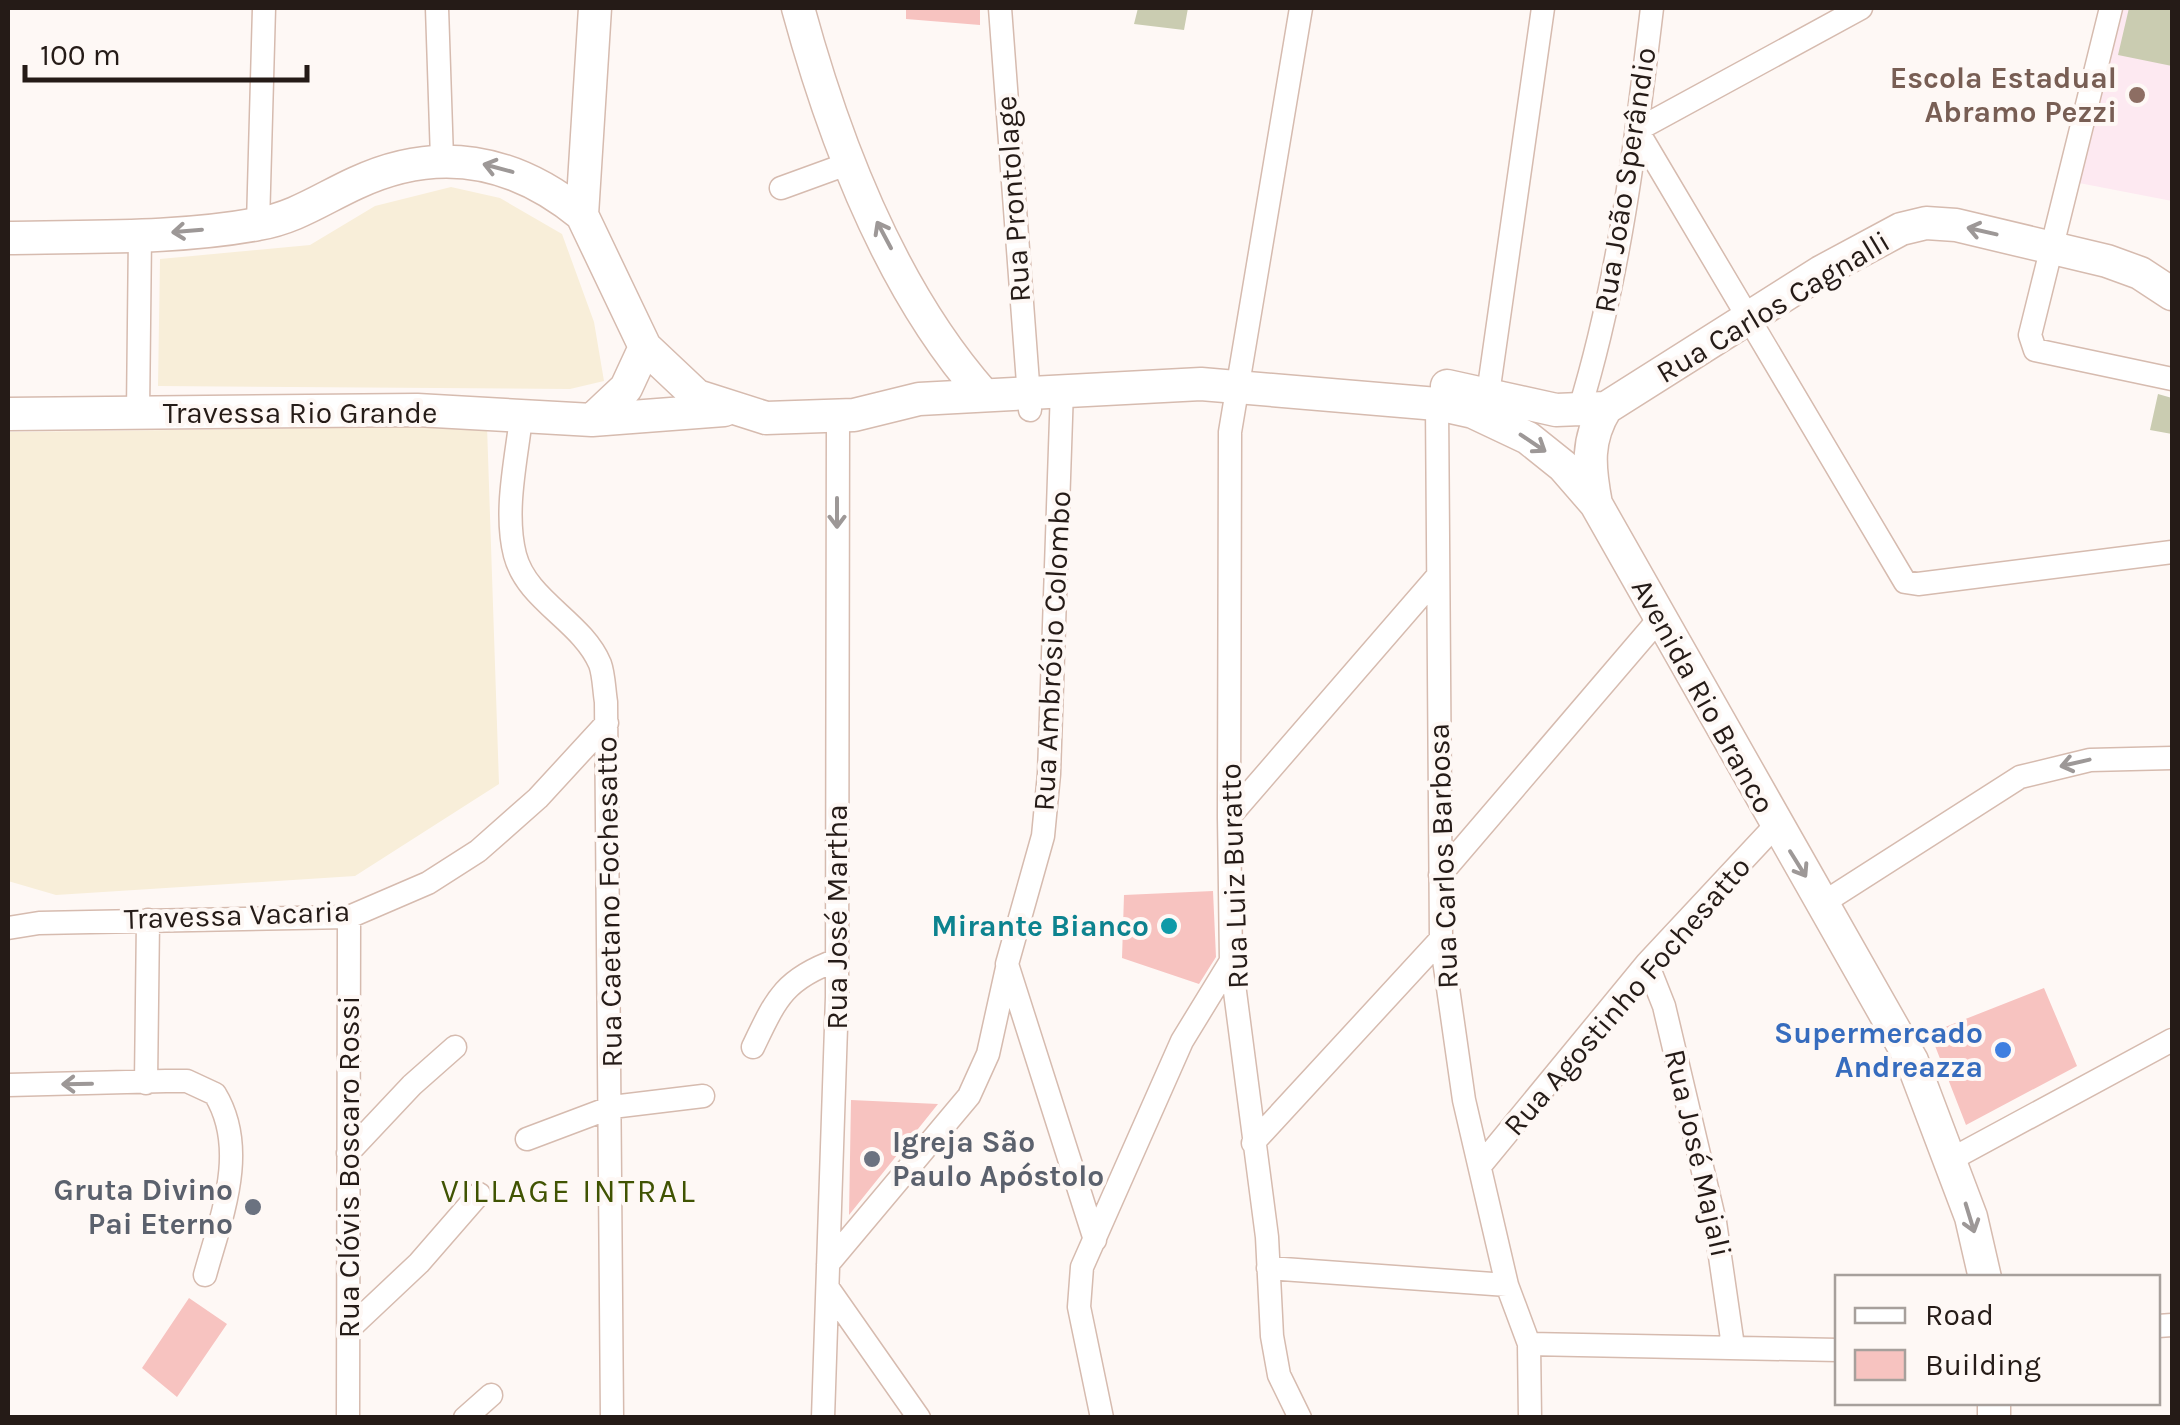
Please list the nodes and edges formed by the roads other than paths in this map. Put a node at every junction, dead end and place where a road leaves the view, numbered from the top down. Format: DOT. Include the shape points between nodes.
graph roads {
  1 [pos="264,8"];
  2 [pos="436,8"];
  3 [pos="594,8"];
  4 [pos="798,8"];
  5 [pos="1000,8"];
  6 [pos="1301,8"];
  7 [pos="1542,8"];
  8 [pos="1652,8"];
  9 [pos="1861,8"];
  10 [pos="2111,8"];
  11 [pos="1637,130"];
  12 [pos="442,159"];
  13 [pos="847,164"];
  14 [pos="780,188"];
  15 [pos="582,215"];
  16 [pos="258,224"];
  17 [pos="140,234"];
  18 [pos="8,238"];
  19 [pos="2053,247"];
  20 [pos="2172,294"];
  21 [pos="1750,318"];
  22 [pos="930,321"];
  23 [pos="645,347"];
  24 [pos="1597,352"];
  25 [pos="1237,378"];
  26 [pos="2172,379"];
  27 [pos="983,394"];
  28 [pos="1488,394"];
  29 [pos="1062,397"];
  30 [pos="919,398"];
  31 [pos="1029,400"];
  32 [pos="1437,404"];
  33 [pos="1601,407"];
  34 [pos="729,410"];
  35 [pos="138,413"];
  36 [pos="8,414"];
  37 [pos="855,417"];
  38 [pos="520,418"];
  39 [pos="592,420"];
  40 [pos="1596,504"];
  41 [pos="2172,552"];
  42 [pos="1436,578"];
  43 [pos="1660,619"];
  44 [pos="607,723"];
  45 [pos="2172,758"];
  46 [pos="1230,817"];
  47 [pos="1775,826"];
  48 [pos="1440,876"];
  49 [pos="1823,903"];
  50 [pos="8,910"];
  51 [pos="349,917"];
  52 [pos="148,920"];
  53 [pos="40,923"];
  54 [pos="8,928"];
  55 [pos="1440,939"];
  56 [pos="837,960"];
  57 [pos="1231,961"];
  58 [pos="1648,963"];
  59 [pos="1007,964"];
  60 [pos="2172,1040"];
  61 [pos="455,1047"];
  62 [pos="753,1047"];
  63 [pos="146,1083"];
  64 [pos="8,1085"];
  65 [pos="702,1096"];
  66 [pos="612,1107"];
  67 [pos="526,1139"];
  68 [pos="1253,1143"];
  69 [pos="348,1153"];
  70 [pos="1950,1160"];
  71 [pos="1480,1166"];
  72 [pos="479,1194"];
  73 [pos="1094,1240"];
  74 [pos="1268,1268"];
  75 [pos="205,1275"];
  76 [pos="1984,1275"];
  77 [pos="828,1276"];
  78 [pos="1507,1285"];
  79 [pos="350,1328"];
  80 [pos="1529,1344"];
  81 [pos="1733,1346"];
  82 [pos="1835,1350"];
  83 [pos="491,1395"];
  84 [pos="348,1418"];
  85 [pos="466,1418"];
  86 [pos="612,1418"];
  87 [pos="823,1418"];
  88 [pos="919,1418"];
  89 [pos="1102,1418"];
  90 [pos="1300,1418"];
  91 [pos="1530,1418"];
  1 -- 16 [label="street"];
  2 -- 12 [label="street"];
  3 -- 15 [label="main road, Avenida Rio Branco"];
  4 -- 13 [label="main road"];
  5 -- 31 [label="street, Rua Prontolage"];
  6 -- 25 [label="street, Rua Luiz Buratto"];
  7 -- 28 [label="street"];
  8 -- 11 [label="street, Rua João Sperândio"];
  9 -- 11 [label="street"];
  10 -- 19 [label="street"];
  11 -- 21 [label="street"];
  11 -- 24 [label="street, Rua João Sperândio"];
  15 -- 12 [label="main road, one-way" via="523,176"];
  12 -- 16 [label="main road" via="386,170"];
  13 -- 14 [label="street"];
  22 -- 13 [label="main road, one-way"];
  15 -- 23 [label="main road, Avenida Rio Branco"];
  16 -- 17 [label="main road, one-way"];
  17 -- 18 [label="main road"];
  17 -- 35 [label="street"];
  19 -- 20 [label="main road, Rua Carlos Cagnalli" via="2140,273"];
  19 -- 21 [label="main road, Rua Carlos Cagnalli, one-way" via="1926,223 1820,272"];
  19 -- 26 [label="street" via="2030,335 2035,350"];
  21 -- 33 [label="main road, Rua Carlos Cagnalli"];
  21 -- 41 [label="street" via="1905,582"];
  22 -- 27 [label="main road"];
  22 -- 30 [label="main road" via="932,362"];
  23 -- 34 [label="main road, Avenida Rio Branco" via="696,396"];
  23 -- 39 [label="main road" via="626,388"];
  24 -- 33 [label="street, Rua João Sperândio"];
  24 -- 33 [label="street, Rua João Sperândio" via="1607,386"];
  25 -- 28 [label="main road, Avenida Rio Branco" via="1368,377"];
  25 -- 29 [label="main road, Avenida Rio Branco"];
  25 -- 32 [label="main road, Avenida Rio Branco"];
  25 -- 46 [label="street, Rua Luiz Buratto" via="1230,432"];
  27 -- 30 [label="main road, Avenida Rio Branco"];
  27 -- 31 [label="main road, Avenida Rio Branco"];
  28 -- 33 [label="main road, Avenida Rio Branco" via="1526,405"];
  29 -- 31 [label="main road, Avenida Rio Branco"];
  29 -- 59 [label="street, Rua Ambrósio Colombo" via="1049,774 1042,836"];
  30 -- 37 [label="main road, Avenida Rio Branco"];
  31 -- 37 [label="main road, Avenida Rio Branco" via="949,419"];
  32 -- 40 [label="main road, Avenida Rio Branco, one-way" via="1473,412 1528,438"];
  32 -- 42 [label="street, Rua Carlos Barbosa"];
  33 -- 40 [label="main road" via="1590,443"];
  34 -- 37 [label="main road, Avenida Rio Branco" via="766,418"];
  34 -- 39 [label="main road, Travessa Rio Grande"];
  35 -- 36 [label="main road, Travessa Rio Grande"];
  35 -- 38 [label="main road, Travessa Rio Grande" via="417,410"];
  37 -- 56 [label="street, Rua José Martha, one-way"];
  38 -- 39 [label="main road, Travessa Rio Grande"];
  38 -- 44 [label="street, Rua Caetano Fochesatto" via="515,558 600,664"];
  40 -- 43 [label="main road, Avenida Rio Branco"];
  42 -- 46 [label="street"];
  42 -- 48 [label="street, Rua Carlos Barbosa"];
  43 -- 47 [label="main road, Avenida Rio Branco"];
  43 -- 48 [label="street"];
  44 -- 51 [label="street, Travessa Vacaria" via="478,851"];
  44 -- 66 [label="street, Rua Caetano Fochesatto"];
  45 -- 49 [label="street, one-way" via="2090,760 2020,777"];
  46 -- 57 [label="street, Rua Luiz Buratto"];
  47 -- 49 [label="main road, Avenida Rio Branco, one-way"];
  47 -- 58 [label="street, Rua Agostinho Fochesatto"];
  48 -- 55 [label="street, Rua Carlos Barbosa"];
  49 -- 70 [label="main road, Avenida Rio Branco" via="1912,1061"];
  50 -- 53 [label="street, Travessa Vacaria"];
  51 -- 52 [label="street, Travessa Vacaria"];
  51 -- 69 [label="street, Rua Clóvis Boscaro Rossi"];
  52 -- 53 [label="street, Travessa Vacaria"];
  52 -- 63 [label="street"];
  53 -- 54 [label="street, Travessa Vacaria"];
  55 -- 68 [label="street"];
  55 -- 71 [label="street, Rua Carlos Barbosa"];
  56 -- 62 [label="street" via="805,973 778,995"];
  56 -- 77 [label="street, Rua José Martha"];
  57 -- 68 [label="street, Rua Luiz Buratto"];
  57 -- 73 [label="street" via="1182,1041"];
  58 -- 71 [label="street, Rua Agostinho Fochesatto"];
  58 -- 81 [label="street, Rua José Majali" via="1715,1222"];
  59 -- 73 [label="street"];
  59 -- 77 [label="street, Rua Ambrósio Colombo" via="988,1054 969,1096"];
  60 -- 70 [label="street"];
  61 -- 69 [label="street"];
  63 -- 64 [label="street, one-way"];
  63 -- 75 [label="street" via="203,1086 224,1108 231,1164"];
  65 -- 66 [label="street"];
  66 -- 67 [label="street"];
  66 -- 86 [label="street, Rua Caetano Fochesatto"];
  68 -- 74 [label="street, Rua Luiz Buratto"];
  69 -- 79 [label="street, Rua Clóvis Boscaro Rossi"];
  70 -- 76 [label="main road, Avenida Rio Branco, one-way"];
  71 -- 78 [label="street, Rua Carlos Barbosa"];
  72 -- 79 [label="street" via="420,1263"];
  73 -- 89 [label="street" via="1082,1266 1078,1307"];
  74 -- 78 [label="street"];
  74 -- 90 [label="street, Rua Luiz Buratto" via="1279,1375"];
  77 -- 87 [label="street, Rua José Martha"];
  77 -- 88 [label="street"];
  78 -- 80 [label="street, Rua Carlos Barbosa"];
  79 -- 84 [label="street, Rua Clóvis Boscaro Rossi"];
  80 -- 81 [label="street"];
  80 -- 91 [label="street, Rua Carlos Barbosa"];
  81 -- 82 [label="street"];
  83 -- 85 [label="street"];
}
